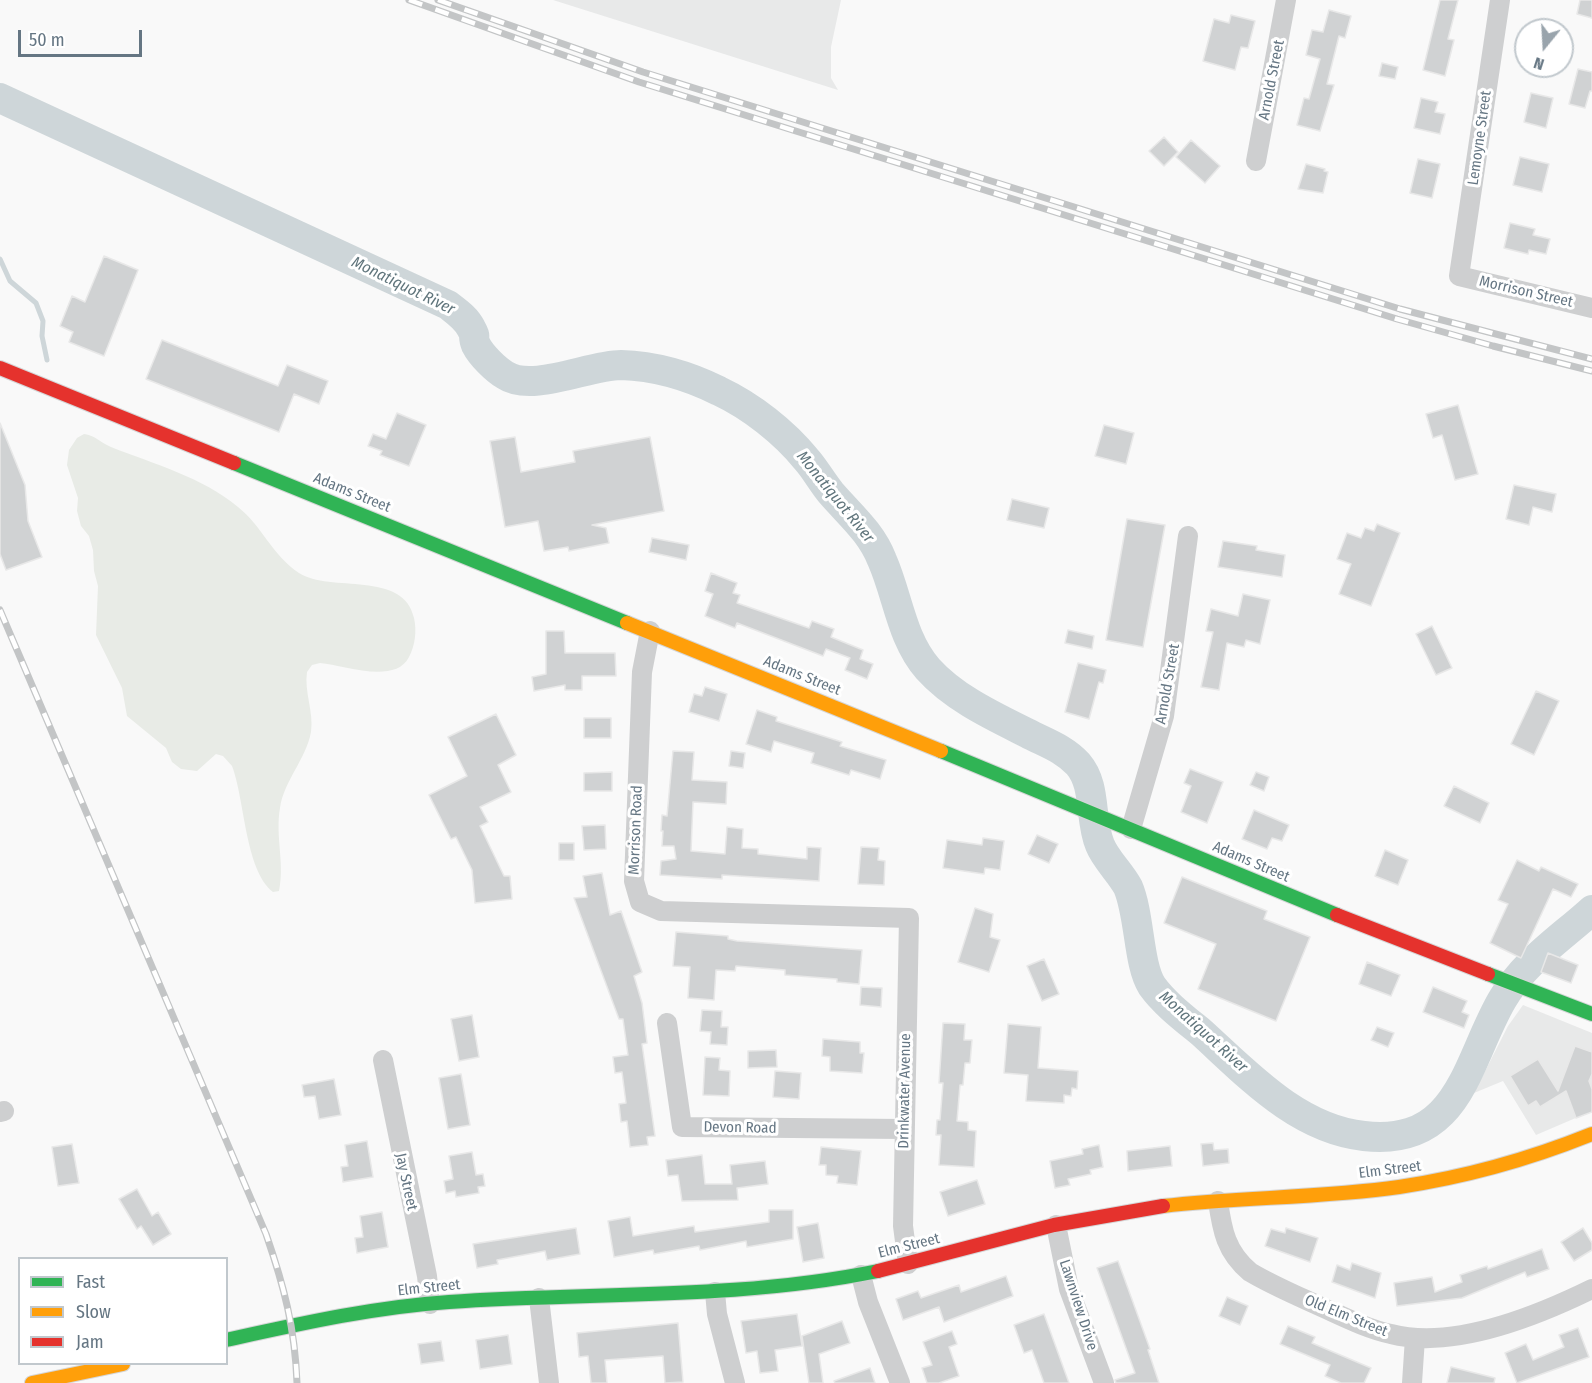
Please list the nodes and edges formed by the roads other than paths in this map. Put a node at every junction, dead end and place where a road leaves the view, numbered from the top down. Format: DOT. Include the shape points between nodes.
graph roads {
  1 [pos="1286,0"];
  2 [pos="1500,0"];
  3 [pos="1256,161"];
  4 [pos="1459,276"];
  5 [pos="1592,308"];
  6 [pos="0,368"];
  7 [pos="1188,536"];
  8 [pos="650,631"];
  9 [pos="1131,829"];
  10 [pos="909,918"];
  11 [pos="1592,1014"];
  12 [pos="667,1023"];
  13 [pos="383,1060"];
  14 [pos="903,1130"];
  15 [pos="1592,1134"];
  16 [pos="1218,1201"];
  17 [pos="1056,1225"];
  18 [pos="908,1264"];
  19 [pos="861,1275"];
  20 [pos="1592,1289"];
  21 [pos="715,1292"];
  22 [pos="539,1298"];
  23 [pos="430,1304"];
  24 [pos="1415,1338"];
  25 [pos="228,1340"];
  26 [pos="118,1365"];
  27 [pos="32,1383"];
  28 [pos="549,1383"];
  29 [pos="735,1383"];
  30 [pos="900,1383"];
  31 [pos="1104,1383"];
  32 [pos="1412,1383"];
  1 -- 3 [label="street, Arnold Street"];
  2 -- 4 [label="street, Lemoyne Street"];
  4 -- 5 [label="street, Morrison Street"];
  6 -- 8 [label="street, Adams Street"];
  7 -- 9 [label="street, Arnold Street" via="1170,687"];
  8 -- 9 [label="street, Adams Street"];
  8 -- 10 [label="street, Morrison Road" via="642,672 634,881 640,902 661,911"];
  9 -- 11 [label="street, Adams Street" via="1378,932"];
  10 -- 14 [label="street, Drinkwater Avenue"];
  12 -- 14 [label="street, Devon Road" via="682,1127"];
  13 -- 23 [label="street, Jay Street"];
  14 -- 18 [label="street, Drinkwater Avenue" via="903,1226"];
  15 -- 16 [label="street, Elm Street" via="1526,1159 1454,1177 1377,1189"];
  16 -- 17 [label="street, Elm Street" via="1142,1208"];
  16 -- 24 [label="street, Old Elm Street" via="1227,1245 1250,1272 1364,1326"];
  17 -- 18 [label="street, Elm Street"];
  17 -- 31 [label="street, Lawnview Drive" via="1069,1289"];
  18 -- 19 [label="street, Elm Street"];
  19 -- 21 [label="street, Elm Street" via="792,1287"];
  19 -- 30 [label="street"];
  20 -- 24 [label="street, Old Elm Street" via="1496,1326 1453,1336"];
  21 -- 22 [label="street, Elm Street"];
  21 -- 29 [label="street"];
  22 -- 23 [label="street, Elm Street"];
  22 -- 28 [label="street"];
  23 -- 25 [label="street, Elm Street" via="326,1318"];
  24 -- 32 [label="street"];
  26 -- 27 [label="street"];
}
